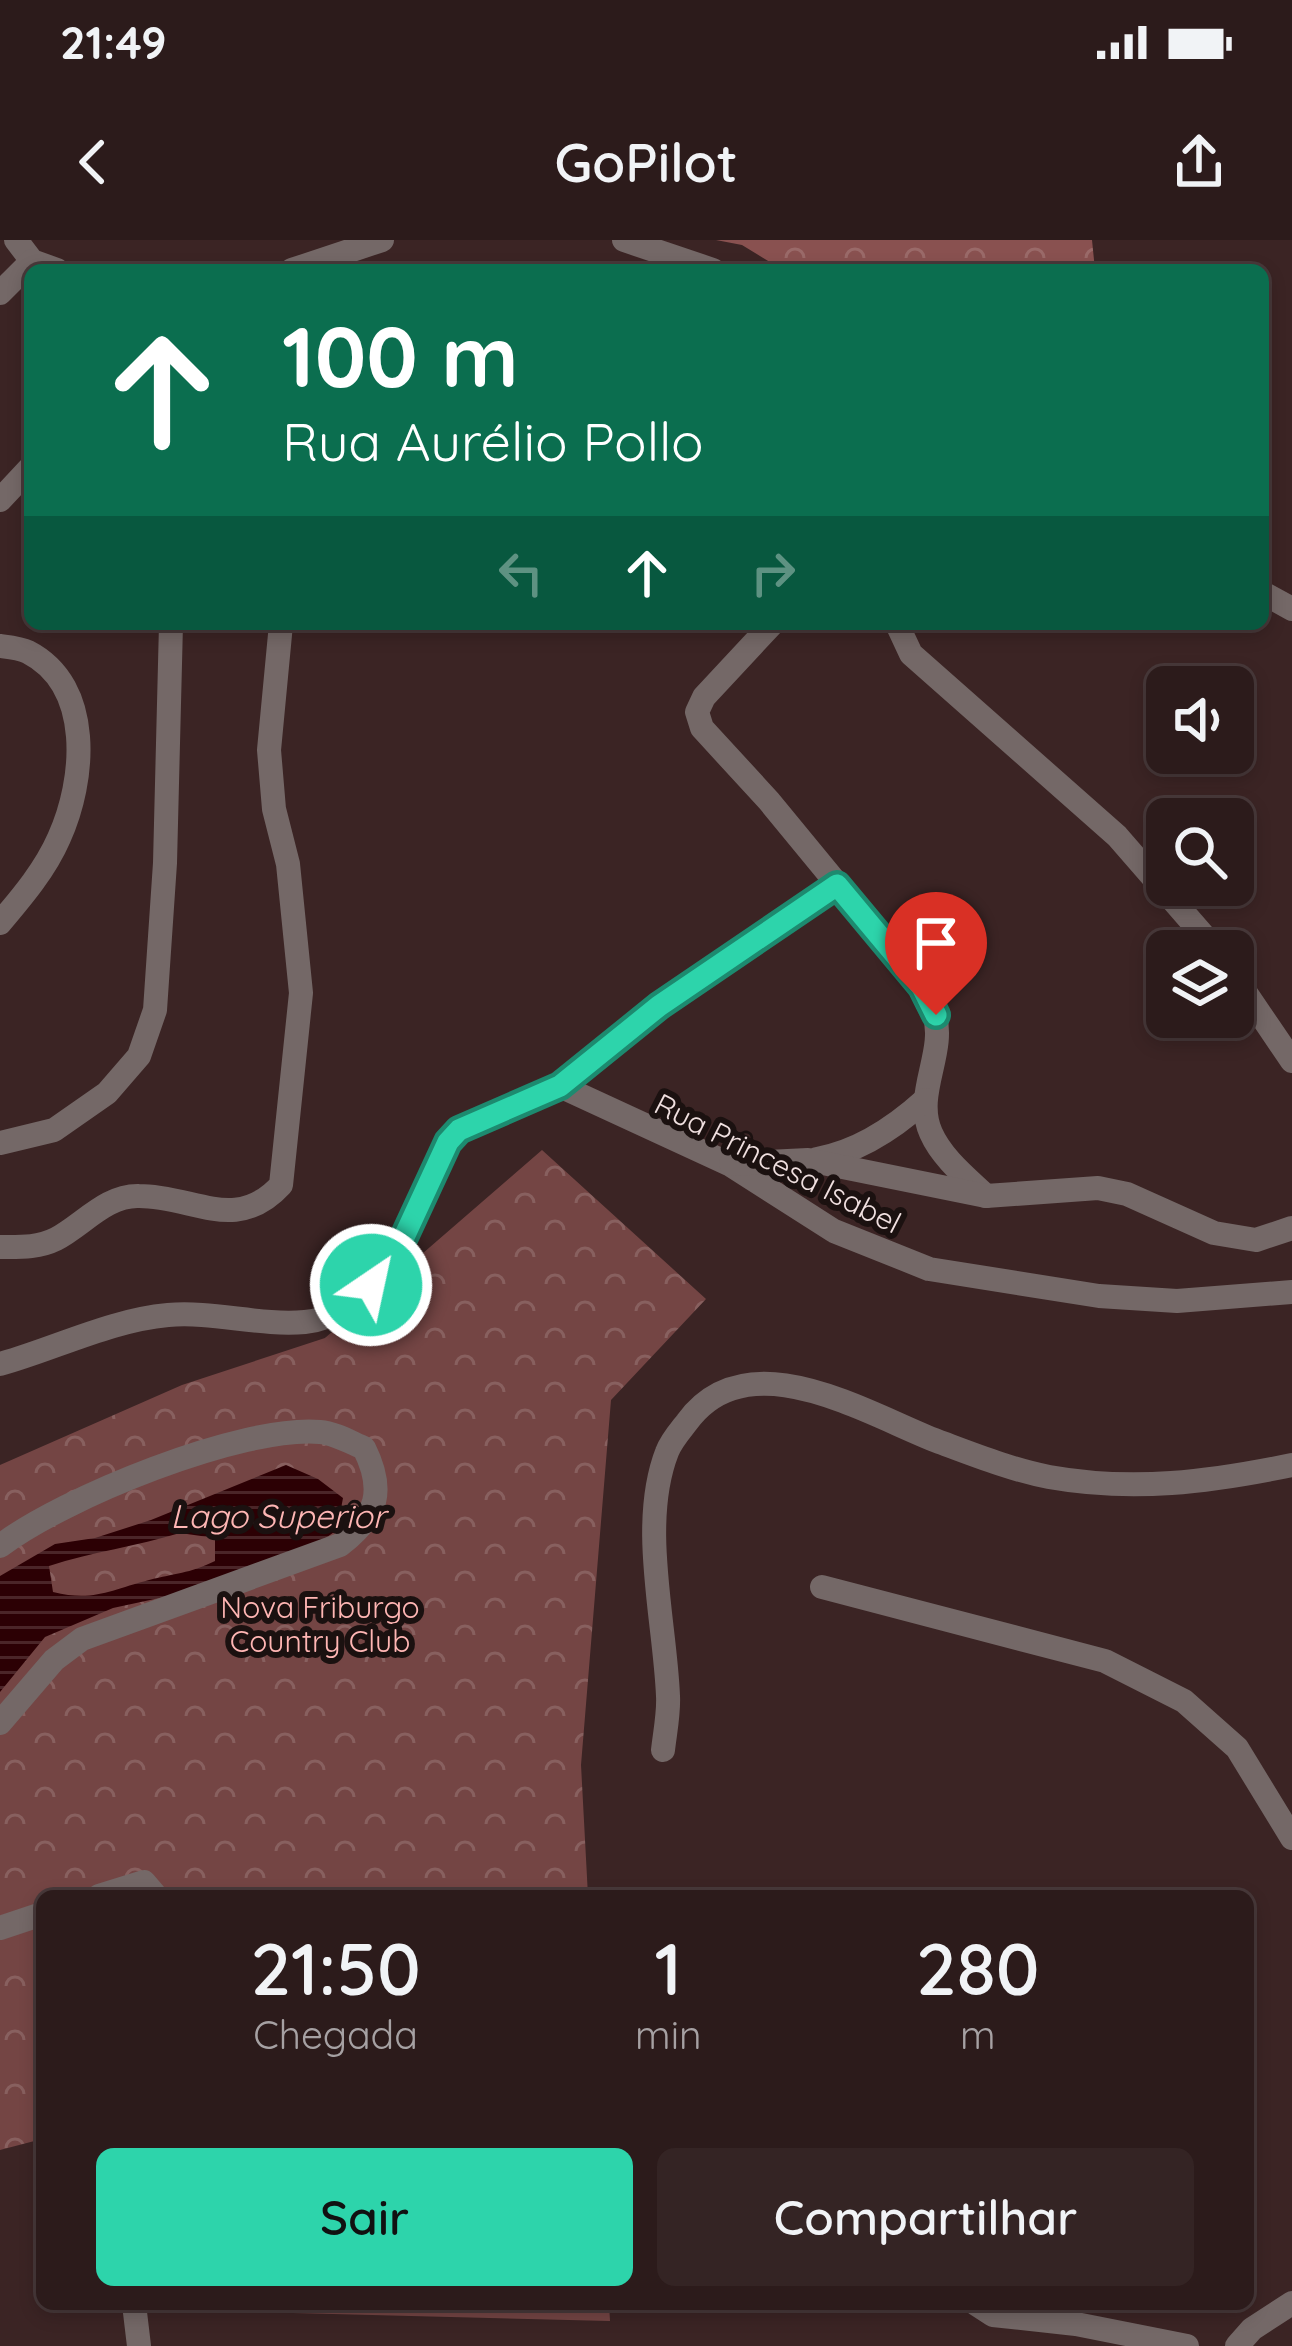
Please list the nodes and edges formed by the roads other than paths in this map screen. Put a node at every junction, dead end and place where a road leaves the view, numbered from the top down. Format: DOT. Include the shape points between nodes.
graph roads {
  1 [pos="16,240"];
  2 [pos="382,240"];
  3 [pos="624,240"];
  4 [pos="44,264"];
  5 [pos="310,264"];
  6 [pos="695,264"];
  7 [pos="24,474"];
  8 [pos="0,500"];
  9 [pos="171,630"];
  10 [pos="280,630"];
  11 [pos="766,630"];
  12 [pos="900,630"];
  13 [pos="0,646"];
  14 [pos="837,885"];
  15 [pos="0,923"];
  16 [pos="1199,930"];
  17 [pos="1254,1005"];
  18 [pos="1292,1061"];
  19 [pos="560,1086"];
  20 [pos="925,1100"];
  21 [pos="0,1143"];
  22 [pos="808,1160"];
  23 [pos="729,1164"];
  24 [pos="986,1196"];
  25 [pos="1292,1228"];
  26 [pos="0,1247"];
  27 [pos="1292,1292"];
  28 [pos="0,1364"];
  29 [pos="1292,1465"];
  30 [pos="0,1546"];
  31 [pos="822,1587"];
  32 [pos="0,1723"];
  33 [pos="663,1750"];
  34 [pos="1292,1838"];
  35 [pos="118,1890"];
  36 [pos="151,1890"];
  37 [pos="36,1916"];
  38 [pos="0,1928"];
  39 [pos="1292,2302"];
  40 [pos="135,2310"];
  41 [pos="986,2310"];
  42 [pos="139,2346"];
  43 [pos="1187,2346"];
  44 [pos="1237,2346"];
  1 -- 4 [label="street"];
  2 -- 5 [label="street"];
  3 -- 6 [label="street"];
  7 -- 8 [label="street"];
  9 -- 21 [label="street" via="165,863 154,1010 139,1056 107,1093 54,1130"];
  10 -- 26 [label="street" via="269,750 301,993 281,1184 242,1211 117,1200 55,1239"];
  11 -- 14 [label="street" via="697,712 702,728"];
  12 -- 16 [label="street" via="911,654 1117,836"];
  13 -- 15 [label="street" via="28,651 60,681 81,732 60,838"];
  14 -- 19 [label="street" via="659,1006"];
  14 -- 20 [label="street" via="936,1015"];
  17 -- 18 [label="street"];
  19 -- 23 [label="street, Rua Princesa Isabel"];
  19 -- 28 [label="street" via="459,1130 398,1250 339,1311 308,1322 169,1315"];
  20 -- 22 [label="street" via="859,1145"];
  20 -- 24 [label="street" via="932,1137"];
  22 -- 23 [label="street"];
  22 -- 24 [label="street"];
  23 -- 27 [label="street, Rua Princesa Isabel" via="834,1231 929,1269 1099,1296"];
  24 -- 25 [label="street" via="1098,1188 1214,1233 1256,1240"];
  29 -- 33 [label="street" via="1208,1483 1110,1487 1021,1469 812,1390 740,1385 698,1407 668,1448 656,1495 669,1700"];
  30 -- 32 [label="street" via="119,1481 269,1434 324,1432 364,1448 377,1474 376,1502 340,1545 82,1639"];
  31 -- 34 [label="street" via="1106,1661 1184,1701 1237,1748"];
  35 -- 36 [label="street" via="144,1882"];
  37 -- 38 [label="street"];
  39 -- 44 [label="street"];
  40 -- 42 [label="street"];
  41 -- 43 [label="street"];
}
